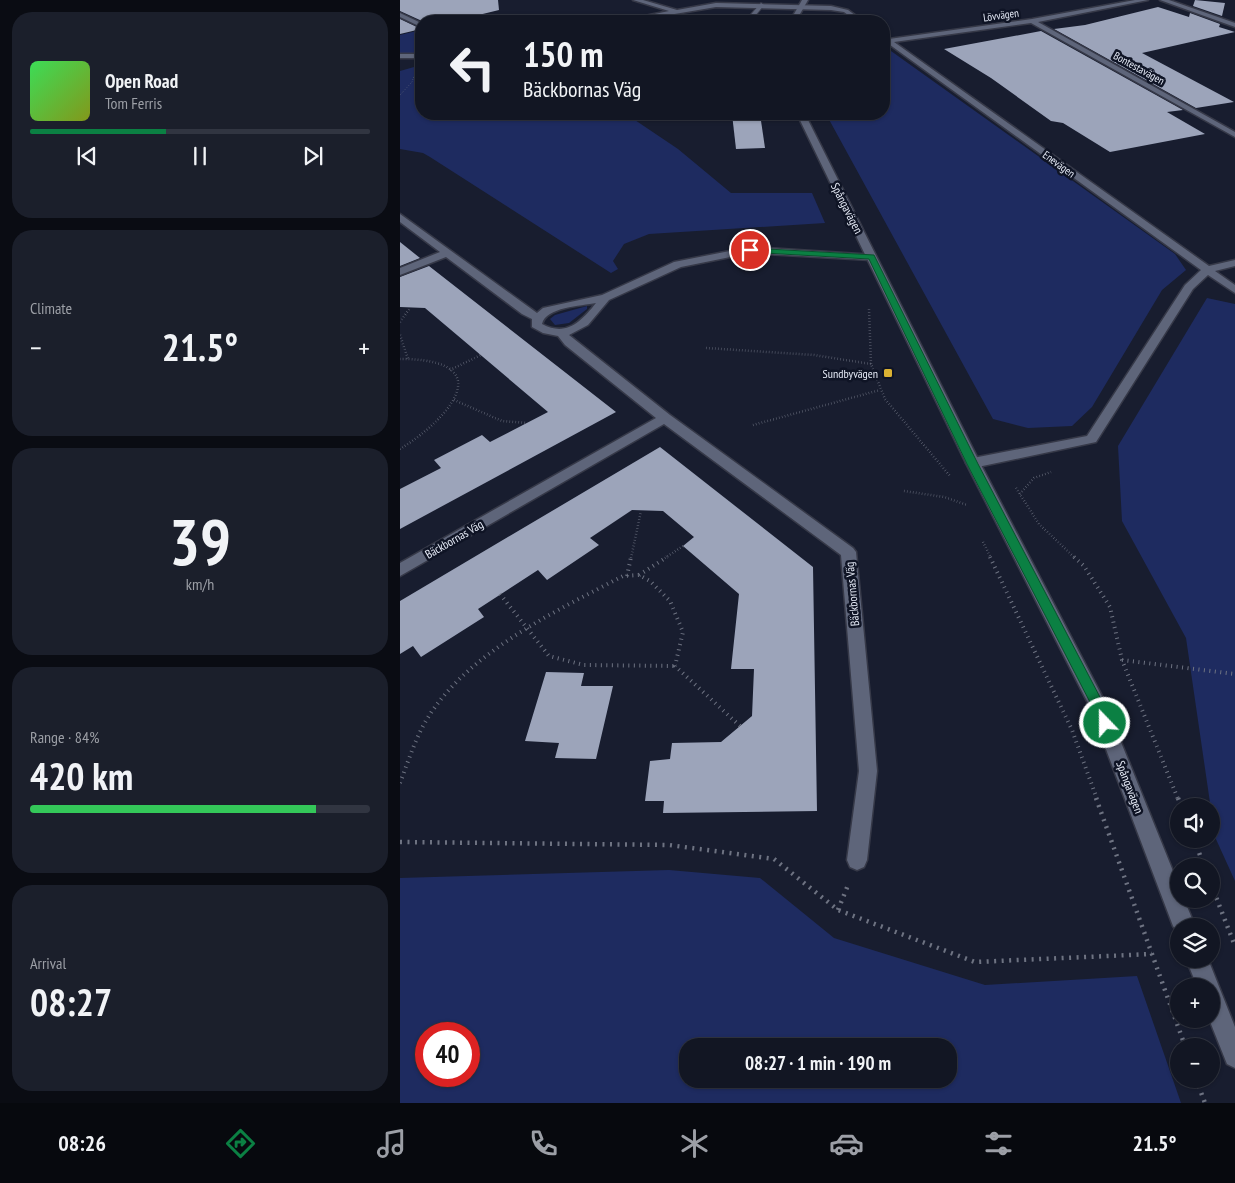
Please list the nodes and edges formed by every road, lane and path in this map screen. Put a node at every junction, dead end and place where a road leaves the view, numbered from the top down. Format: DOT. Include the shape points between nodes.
graph roads {
  1 [pos="636,0"];
  2 [pos="1146,0"];
  3 [pos="1163,0"];
  4 [pos="803,3"];
  5 [pos="761,5"];
  6 [pos="678,12"];
  7 [pos="400,15"];
  8 [pos="660,15"];
  9 [pos="753,15"];
  10 [pos="797,15"];
  11 [pos="852,15"];
  12 [pos="1032,21"];
  13 [pos="415,22"];
  14 [pos="1235,26"];
  15 [pos="890,39"];
  16 [pos="890,43"];
  17 [pos="400,56"];
  18 [pos="415,56"];
  19 [pos="414,73"];
  20 [pos="400,95"];
  21 [pos="804,120"];
  22 [pos="1235,135"];
  23 [pos="400,217"];
  24 [pos="447,253"];
  25 [pos="871,256"];
  26 [pos="1235,263"];
  27 [pos="1207,270"];
  28 [pos="400,272"];
  29 [pos="1235,290"];
  30 [pos="605,298"];
  31 [pos="867,304"];
  32 [pos="410,308"];
  33 [pos="538,317"];
  34 [pos="400,322"];
  35 [pos="562,334"];
  36 [pos="400,335"];
  37 [pos="706,348"];
  38 [pos="481,355"];
  39 [pos="400,359"];
  40 [pos="408,359"];
  41 [pos="871,364"];
  42 [pos="450,370"];
  43 [pos="880,390"];
  44 [pos="454,400"];
  45 [pos="665,418"];
  46 [pos="527,423"];
  47 [pos="753,425"];
  48 [pos="400,449"];
  49 [pos="973,464"];
  50 [pos="954,481"];
  51 [pos="904,491"];
  52 [pos="962,497"];
  53 [pos="966,505"];
  54 [pos="641,511"];
  55 [pos="970,514"];
  56 [pos="983,541"];
  57 [pos="683,546"];
  58 [pos="400,570"];
  59 [pos="639,575"];
  60 [pos="627,576"];
  61 [pos="500,594"];
  62 [pos="528,630"];
  63 [pos="1122,660"];
  64 [pos="675,666"];
  65 [pos="1235,674"];
  66 [pos="740,726"];
  67 [pos="400,784"];
  68 [pos="400,842"];
  69 [pos="857,860"];
  70 [pos="1220,907"];
  71 [pos="1181,918"];
  72 [pos="1235,946"];
  73 [pos="1152,954"];
  74 [pos="1220,1018"];
  75 [pos="1182,1038"];
  76 [pos="1235,1056"];
  77 [pos="1199,1088"];
  78 [pos="1205,1103"];
  1 -- 6 [label="street"];
  2 -- 12 [label="street, Lövvägen"];
  3 -- 14 [label="street"];
  4 -- 5 [label="street"];
  4 -- 10 [label="street"];
  4 -- 11 [label="street" via="846,11"];
  5 -- 6 [label="street" via="716,4"];
  5 -- 9 [label="lane"];
  6 -- 8 [label="street"];
  7 -- 13 [label="street"];
  12 -- 15 [label="street, Lövvägen"];
  12 -- 22 [label="street, Bontestavägen"];
  16 -- 27 [label="street, Enevägen"];
  17 -- 18 [label="street"];
  19 -- 20 [label="path" via="412,82"];
  21 -- 25 [label="street, Spångavägen"];
  23 -- 24 [label="street, Bäckbornas Väg"];
  24 -- 28 [label="street"];
  24 -- 33 [label="street, Bäckbornas Väg" via="526,312"];
  25 -- 30 [label="street" via="750,250 678,264"];
  25 -- 49 [label="street, Spångavägen"];
  26 -- 27 [label="street"];
  27 -- 29 [label="street, Enevägen"];
  27 -- 49 [label="street" via="1189,286 1091,439"];
  30 -- 33 [label="street" via="547,310"];
  30 -- 35 [label="street" via="581,326"];
  31 -- 41 [label="path"];
  32 -- 34 [label="path"];
  33 -- 35 [label="street, Bäckbornas Väg" via="536,325 546,332"];
  35 -- 45 [label="street, Bäckbornas Väg" via="569,344"];
  36 -- 40 [label="path"];
  37 -- 41 [label="path" via="814,355"];
  38 -- 42 [label="path"];
  39 -- 40 [label="path"];
  40 -- 42 [label="path" via="435,361"];
  41 -- 43 [label="path"];
  42 -- 44 [label="path" via="455,375 458,388"];
  43 -- 47 [label="path"];
  43 -- 50 [label="path"];
  44 -- 46 [label="path" via="502,421"];
  44 -- 48 [label="path" via="432,426"];
  45 -- 58 [label="street, Bäckbornas Väg"];
  45 -- 69 [label="street, Bäckbornas Väg" via="848,552 868,771"];
  49 -- 71 [label="street, Spångavägen" via="1098,705"];
  51 -- 53 [label="path" via="944,497"];
  52 -- 53 [label="path"];
  53 -- 55 [label="path"];
  54 -- 60 [label="path"];
  56 -- 73 [label="path" via="1072,730"];
  57 -- 59 [label="path"];
  59 -- 60 [label="path"];
  59 -- 64 [label="path" via="670,602 683,632"];
  60 -- 62 [label="path"];
  61 -- 62 [label="path"];
  62 -- 64 [label="path" via="549,656 584,666"];
  62 -- 67 [label="path" via="453,686 429,715"];
  63 -- 65 [label="path"];
  64 -- 66 [label="path"];
  68 -- 73 [label="path" via="669,845 774,859 838,910 975,962"];
  70 -- 72 [label="path"];
  73 -- 75 [label="path"];
  74 -- 76 [label="street"];
  77 -- 78 [label="path"];
}
